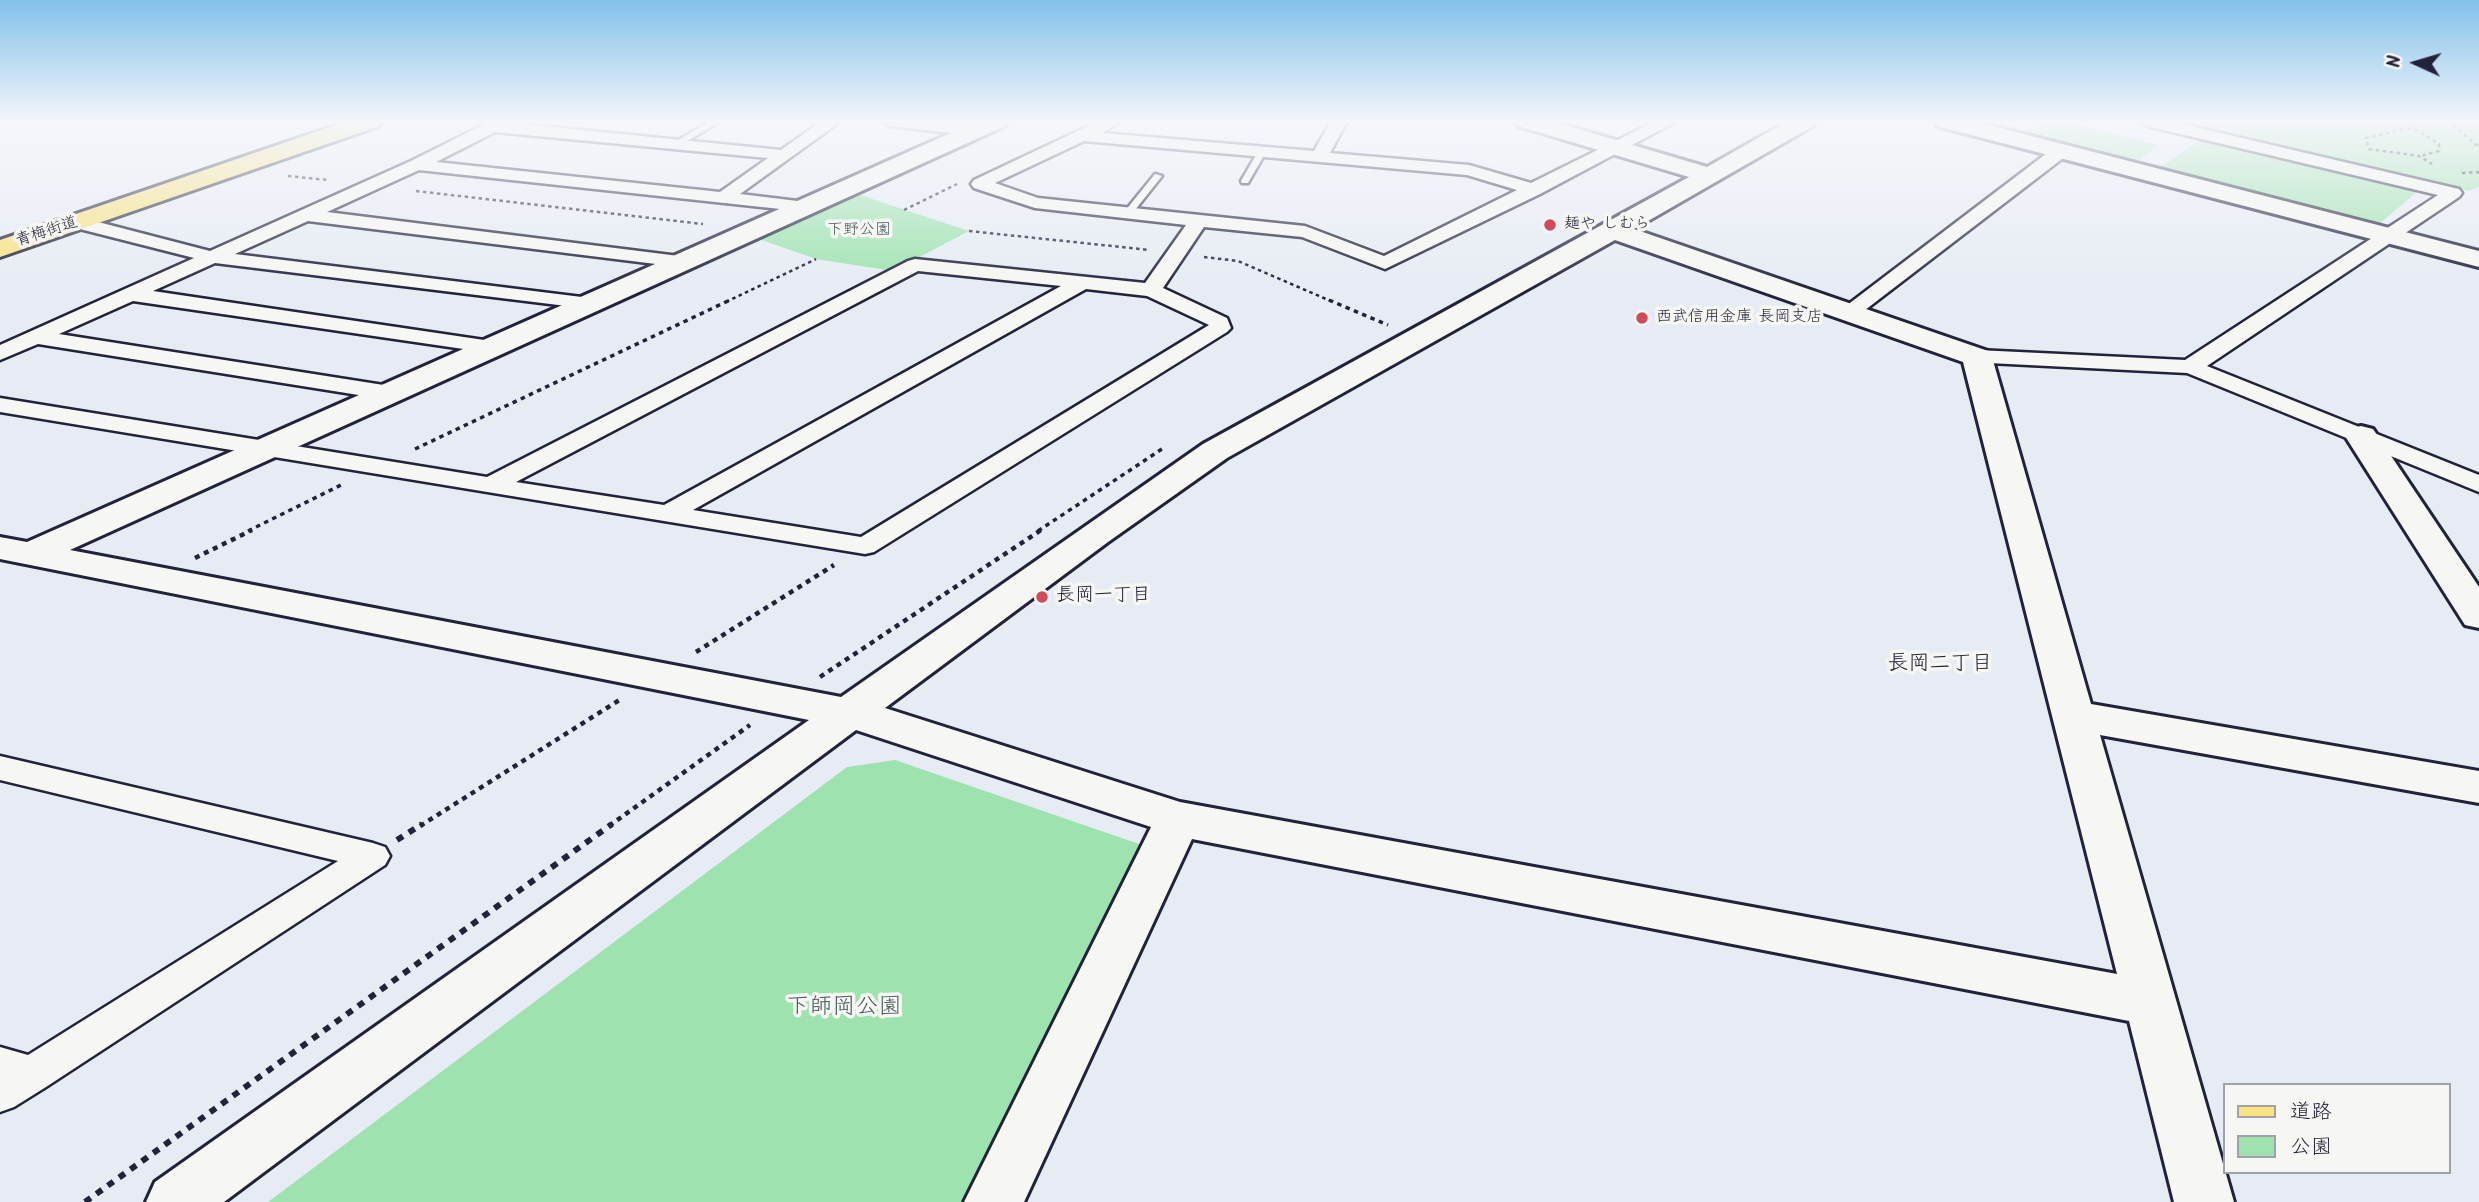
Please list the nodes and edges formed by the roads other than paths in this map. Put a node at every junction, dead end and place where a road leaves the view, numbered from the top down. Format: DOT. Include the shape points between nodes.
graph roads {
  1 [pos="186,177"];
  2 [pos="212,177"];
  3 [pos="391,177"];
  4 [pos="538,177"];
  5 [pos="753,177"];
  6 [pos="873,177"];
  7 [pos="995,177"];
  8 [pos="1157,177"];
  9 [pos="1247,177"];
  10 [pos="1492,177"];
  11 [pos="1560,177"];
  12 [pos="1704,177"];
  13 [pos="2027,177"];
  14 [pos="2163,177"];
  15 [pos="2385,177"];
  16 [pos="1245,181"];
  17 [pos="1534,190"];
  18 [pos="726,196"];
  19 [pos="808,206"];
  20 [pos="1128,213"];
  21 [pos="304,215"];
  22 [pos="1199,220"];
  23 [pos="79,223"];
  24 [pos="1613,231"];
  25 [pos="2388,235"];
  26 [pos="0,240"];
  27 [pos="0,249"];
  28 [pos="211,257"];
  29 [pos="2479,259"];
  30 [pos="680,261"];
  31 [pos="1082,283"];
  32 [pos="1151,290"];
  33 [pos="129,295"];
  34 [pos="592,303"];
  35 [pos="1849,313"];
  36 [pos="34,337"];
  37 [pos="491,347"];
  38 [pos="0,353"];
  39 [pos="1977,357"];
  40 [pos="2190,367"];
  41 [pos="390,393"];
  42 [pos="0,405"];
  43 [pos="2361,436"];
  44 [pos="263,449"];
  45 [pos="2479,484"];
  46 [pos="489,486"];
  47 [pos="667,514"];
  48 [pos="15,551"];
  49 [pos="2479,615"];
  50 [pos="850,712"];
  51 [pos="2072,715"];
  52 [pos="0,768"];
  53 [pos="2479,787"];
  54 [pos="1178,819"];
  55 [pos="2151,1003"];
  56 [pos="11,1077"];
  57 [pos="176,1202"];
  58 [pos="994,1202"];
  59 [pos="2204,1202"];
  1 -- 26 [label="main road, 青梅街道"];
  2 -- 23 [label="main road, 青梅街道"];
  3 -- 21 [label="street"];
  4 -- 18 [label="street"];
  5 -- 18 [label="street"];
  6 -- 19 [label="street"];
  7 -- 20 [label="street" via="980,184 1035,203"];
  8 -- 20 [label="lane"];
  9 -- 16 [label="lane"];
  10 -- 17 [label="street"];
  11 -- 17 [label="street"];
  12 -- 24 [label="street"];
  13 -- 35 [label="street"];
  14 -- 25 [label="street"];
  15 -- 25 [label="street" via="2453,193"];
  17 -- 22 [label="street" via="1385,263 1305,232"];
  18 -- 19 [label="street"];
  19 -- 30 [label="street"];
  20 -- 22 [label="street"];
  21 -- 28 [label="street"];
  21 -- 30 [label="street"];
  22 -- 32 [label="street"];
  23 -- 27 [label="main road, 青梅街道"];
  23 -- 28 [label="street"];
  24 -- 35 [label="street"];
  24 -- 50 [label="street" via="1215,451"];
  25 -- 29 [label="street"];
  25 -- 40 [label="street"];
  28 -- 33 [label="street"];
  28 -- 34 [label="street"];
  30 -- 34 [label="street"];
  31 -- 32 [label="street"];
  31 -- 46 [label="street" via="925,266 906,268"];
  31 -- 47 [label="street"];
  32 -- 47 [label="street" via="1220,322 1220,328 865,546"];
  33 -- 36 [label="street"];
  33 -- 37 [label="street"];
  34 -- 37 [label="street"];
  35 -- 39 [label="street"];
  36 -- 38 [label="street"];
  36 -- 41 [label="street"];
  37 -- 41 [label="street"];
  39 -- 40 [label="street"];
  39 -- 51 [label="street"];
  40 -- 43 [label="street"];
  41 -- 44 [label="street"];
  42 -- 44 [label="street"];
  43 -- 45 [label="street"];
  43 -- 49 [label="street"];
  44 -- 46 [label="street"];
  44 -- 48 [label="street"];
  46 -- 47 [label="street"];
  48 -- 50 [label="street"];
  50 -- 54 [label="street"];
  50 -- 57 [label="street"];
  51 -- 53 [label="street"];
  51 -- 55 [label="street"];
  52 -- 56 [label="street" via="373,856"];
  54 -- 55 [label="street"];
  54 -- 58 [label="street"];
  55 -- 59 [label="street"];
}
